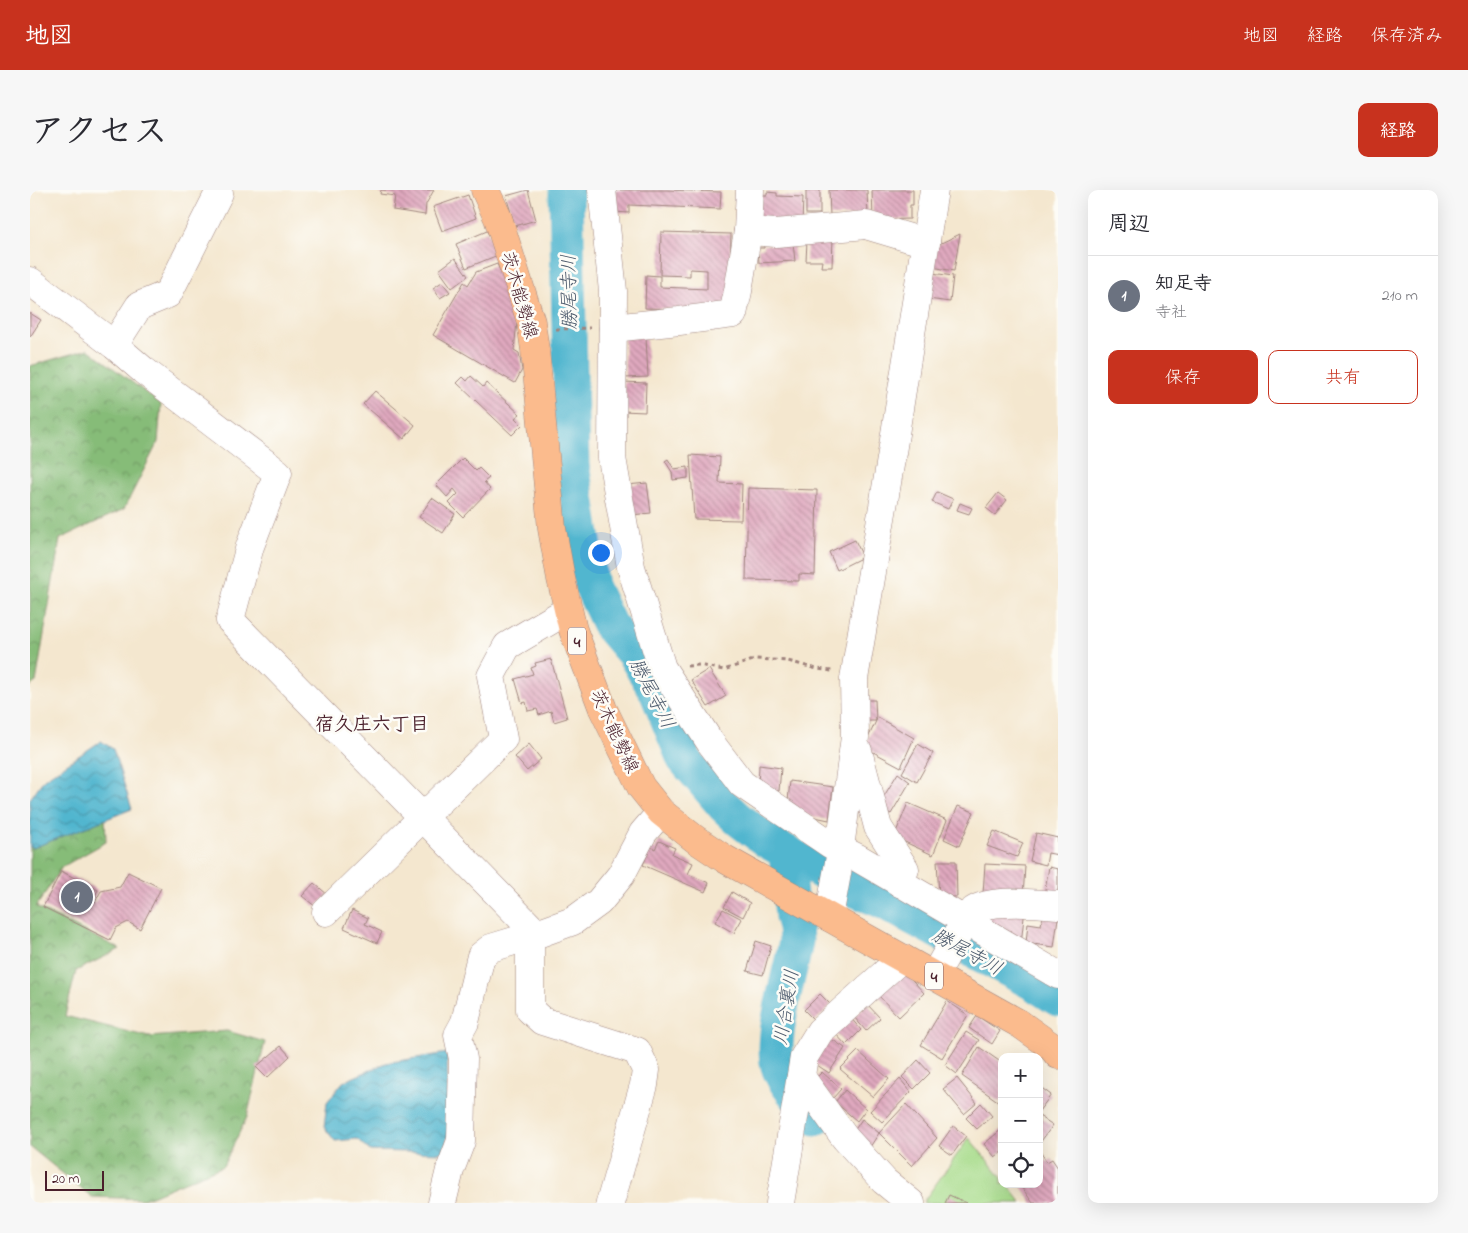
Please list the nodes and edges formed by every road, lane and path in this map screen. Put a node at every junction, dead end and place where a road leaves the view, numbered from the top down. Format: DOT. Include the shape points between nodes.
graph roads {
  1 [pos="218,190"];
  2 [pos="485,190"];
  3 [pos="602,190"];
  4 [pos="750,190"];
  5 [pos="934,190"];
  6 [pos="748,231"];
  7 [pos="926,243"];
  8 [pos="30,281"];
  9 [pos="613,328"];
  10 [pos="532,329"];
  11 [pos="114,345"];
  12 [pos="568,610"];
  13 [pos="662,668"];
  14 [pos="854,679"];
  15 [pos="855,737"];
  16 [pos="661,812"];
  17 [pos="423,818"];
  18 [pos="840,853"];
  19 [pos="900,883"];
  20 [pos="1058,904"];
  21 [pos="821,909"];
  22 [pos="326,912"];
  23 [pos="965,922"];
  24 [pos="533,935"];
  25 [pos="902,958"];
  26 [pos="1058,975"];
  27 [pos="934,976"];
  28 [pos="1058,1055"];
  29 [pos="800,1080"];
  30 [pos="442,1203"];
  31 [pos="610,1203"];
  32 [pos="780,1203"];
  33 [pos="911,1203"];
  1 -- 11 [label="street" via="168,294 139,306"];
  2 -- 10 [label="main road, 茨木能勢線 / 4" via="498,218"];
  3 -- 9 [label="street" via="613,291"];
  4 -- 6 [label="street"];
  5 -- 7 [label="street"];
  6 -- 7 [label="street" via="776,233 866,225"];
  6 -- 9 [label="street" via="733,314"];
  7 -- 14 [label="street"];
  8 -- 11 [label="street"];
  9 -- 10 [label="path"];
  9 -- 13 [label="street" via="612,458 631,567"];
  10 -- 12 [label="main road, 茨木能勢線 / 4" via="552,530"];
  11 -- 17 [label="street" via="278,473 250,546 230,620"];
  12 -- 16 [label="main road, 茨木能勢線 / 4" via="603,709 641,787"];
  12 -- 17 [label="street" via="507,646 491,676 504,739"];
  13 -- 14 [label="path" via="699,665 724,670 756,659 788,660"];
  13 -- 18 [label="street" via="742,784"];
  14 -- 15 [label="street"];
  15 -- 18 [label="street"];
  15 -- 19 [label="street" via="878,827 905,869"];
  16 -- 21 [label="main road, 茨木能勢線 / 4" via="725,859"];
  16 -- 24 [label="street" via="643,833 621,875 599,902 573,921"];
  17 -- 22 [label="street"];
  17 -- 24 [label="street"];
  18 -- 19 [label="street"];
  18 -- 21 [label="street"];
  19 -- 23 [label="street"];
  20 -- 23 [label="street" via="1033,902 978,907"];
  21 -- 25 [label="main road, 茨木能勢線 / 4"];
  23 -- 26 [label="street"];
  23 -- 27 [label="street"];
  24 -- 30 [label="street" via="492,948 481,956 465,1022 458,1035 463,1059 461,1142"];
  24 -- 31 [label="street" via="530,1010 542,1021 637,1051 646,1070"];
  25 -- 27 [label="main road, 茨木能勢線 / 4"];
  25 -- 29 [label="street" via="820,1031 804,1058"];
  27 -- 28 [label="main road, 茨木能勢線 / 4" via="1020,1024 1051,1046"];
  29 -- 32 [label="street"];
  29 -- 33 [label="street" via="845,1138 884,1181"];
}
